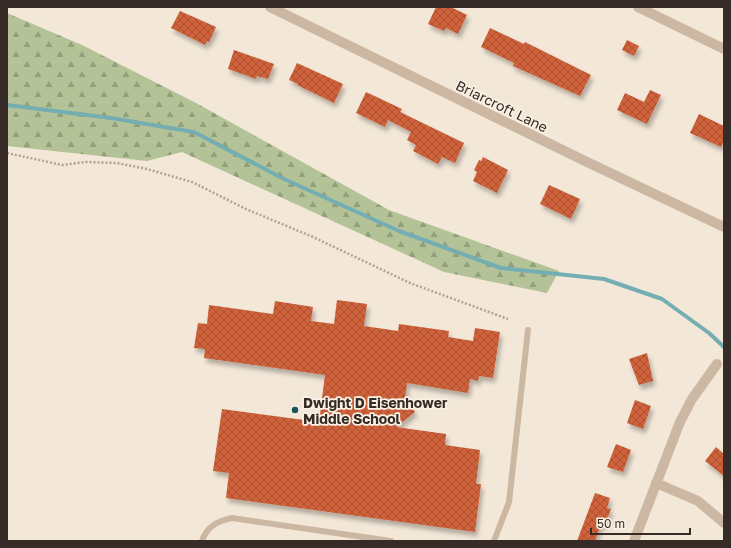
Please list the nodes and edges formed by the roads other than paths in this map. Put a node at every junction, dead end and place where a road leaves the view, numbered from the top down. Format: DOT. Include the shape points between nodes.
graph roads {
  1 [pos="270,7"];
  2 [pos="638,7"];
  3 [pos="724,49"];
  4 [pos="724,228"];
  5 [pos="528,330"];
  6 [pos="717,364"];
  7 [pos="656,484"];
  8 [pos="724,523"];
  9 [pos="202,541"];
  10 [pos="391,541"];
  11 [pos="494,541"];
  12 [pos="634,541"];
  1 -- 4 [label="street, Briarcroft Lane"];
  2 -- 3 [label="street"];
  5 -- 11 [label="lane" via="509,502"];
  6 -- 7 [label="street" via="692,398 668,450"];
  7 -- 8 [label="street" via="698,501"];
  7 -- 12 [label="street"];
  9 -- 10 [label="lane" via="217,522 232,518"];
}
